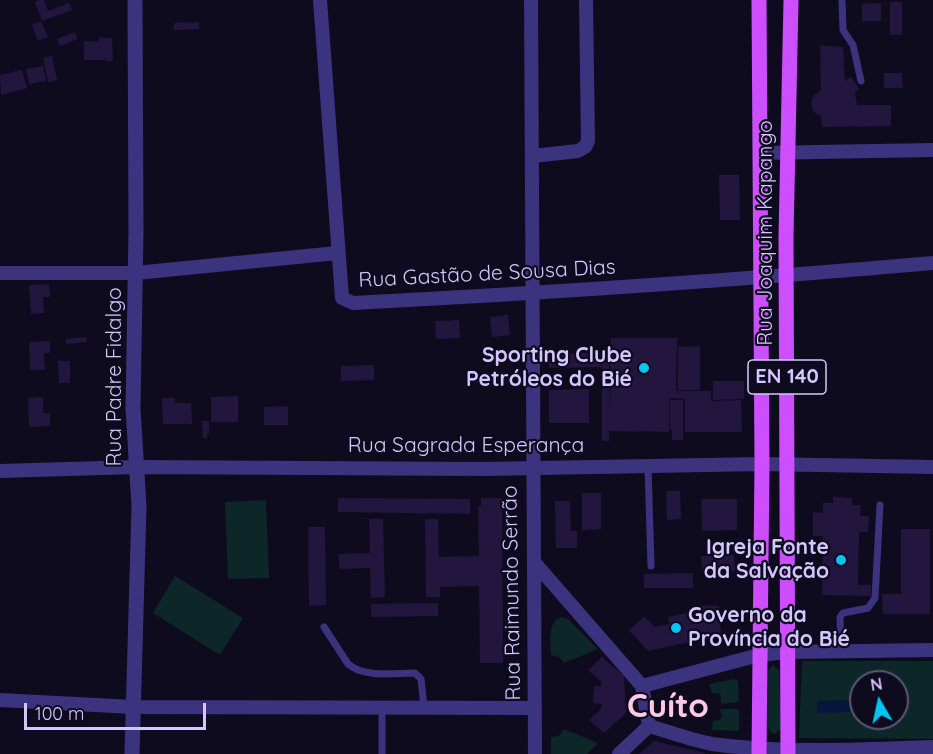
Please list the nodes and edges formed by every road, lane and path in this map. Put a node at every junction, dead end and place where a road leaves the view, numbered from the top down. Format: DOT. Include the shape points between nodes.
graph roads {
  1 [pos="320,0"];
  2 [pos="531,0"];
  3 [pos="586,0"];
  4 [pos="759,0"];
  5 [pos="790,0"];
  6 [pos="842,0"];
  7 [pos="133,4"];
  8 [pos="861,81"];
  9 [pos="933,150"];
  10 [pos="787,152"];
  11 [pos="760,153"];
  12 [pos="532,156"];
  13 [pos="337,253"];
  14 [pos="933,263"];
  15 [pos="0,273"];
  16 [pos="136,273"];
  17 [pos="787,276"];
  18 [pos="759,278"];
  19 [pos="534,294"];
  20 [pos="760,351"];
  21 [pos="787,352"];
  22 [pos="761,386"];
  23 [pos="787,387"];
  24 [pos="762,464"];
  25 [pos="788,465"];
  26 [pos="136,466"];
  27 [pos="648,466"];
  28 [pos="532,467"];
  29 [pos="933,467"];
  30 [pos="0,471"];
  31 [pos="880,505"];
  32 [pos="534,562"];
  33 [pos="651,566"];
  34 [pos="324,627"];
  35 [pos="933,650"];
  36 [pos="841,651"];
  37 [pos="788,652"];
  38 [pos="759,655"];
  39 [pos="642,686"];
  40 [pos="0,700"];
  41 [pos="133,707"];
  42 [pos="382,707"];
  43 [pos="424,707"];
  44 [pos="535,708"];
  45 [pos="650,726"];
  46 [pos="933,747"];
  47 [pos="759,752"];
  48 [pos="788,752"];
  49 [pos="132,754"];
  50 [pos="382,754"];
  51 [pos="535,754"];
  52 [pos="619,754"];
  1 -- 13 [label="street, Rua Gastão de Sousa Dias"];
  2 -- 12 [label="street, Rua Raimundo Serrão"];
  3 -- 12 [label="street" via="588,141 578,151"];
  4 -- 11 [label="main road, Rua Joaquim Kapango / EN 140"];
  5 -- 10 [label="main road, Rua Joaquim Kapango / EN 140"];
  6 -- 8 [label="lane" via="843,30 853,45"];
  7 -- 16 [label="street, Rua Padre Fidalgo"];
  9 -- 10 [label="street"];
  10 -- 11 [label="street"];
  10 -- 17 [label="main road, Rua Joaquim Kapango / EN 140"];
  11 -- 18 [label="main road, Rua Joaquim Kapango / EN 140"];
  12 -- 19 [label="street, Rua Raimundo Serrão"];
  13 -- 16 [label="street"];
  13 -- 19 [label="street, Rua Gastão de Sousa Dias" via="342,298 353,303"];
  14 -- 17 [label="street, Rua Gastão de Sousa Dias"];
  15 -- 16 [label="street"];
  16 -- 26 [label="street, Rua Padre Fidalgo"];
  17 -- 18 [label="street, Rua Gastão de Sousa Dias"];
  17 -- 21 [label="main road, Rua Joaquim Kapango / EN 140"];
  18 -- 19 [label="street, Rua Gastão de Sousa Dias"];
  18 -- 20 [label="main road, Rua Joaquim Kapango / EN 140"];
  19 -- 28 [label="street, Rua Raimundo Serrão"];
  20 -- 21 [label="main road"];
  20 -- 22 [label="main road, Rua Joaquim Kapango / EN 140"];
  21 -- 23 [label="main road, Rua Joaquim Kapango / EN 140"];
  22 -- 23 [label="main road"];
  22 -- 24 [label="main road, Rua Joaquim Kapango / EN 140"];
  23 -- 25 [label="main road, Rua Joaquim Kapango / EN 140"];
  24 -- 25 [label="street, Rua Sagrada Esperança"];
  24 -- 27 [label="street, Rua Sagrada Esperança"];
  24 -- 38 [label="main road, Rua Joaquim Kapango / EN 140"];
  25 -- 29 [label="street, Rua Sagrada Esperança"];
  25 -- 37 [label="main road, Rua Joaquim Kapango / EN 140"];
  26 -- 28 [label="street, Rua Sagrada Esperança"];
  26 -- 30 [label="street, Rua Sagrada Esperança"];
  26 -- 41 [label="street, Rua Padre Fidalgo"];
  27 -- 28 [label="street, Rua Sagrada Esperança"];
  27 -- 33 [label="lane"];
  28 -- 32 [label="street, Rua Raimundo Serrão"];
  31 -- 36 [label="lane" via="875,598 868,608 840,617"];
  32 -- 39 [label="street"];
  32 -- 44 [label="street, Rua Raimundo Serrão"];
  34 -- 43 [label="lane" via="353,669 418,675"];
  35 -- 36 [label="street"];
  36 -- 37 [label="street"];
  37 -- 38 [label="street"];
  37 -- 48 [label="main road, Rua Joaquim Kapango / EN 140"];
  38 -- 39 [label="street"];
  38 -- 47 [label="main road, Rua Joaquim Kapango / EN 140"];
  39 -- 45 [label="street"];
  40 -- 41 [label="street"];
  41 -- 42 [label="street"];
  41 -- 49 [label="street, Rua Padre Fidalgo"];
  42 -- 43 [label="street"];
  42 -- 50 [label="lane"];
  43 -- 44 [label="street"];
  44 -- 51 [label="street, Rua Raimundo Serrão"];
  45 -- 47 [label="street" via="710,744"];
  45 -- 52 [label="street"];
  46 -- 48 [label="street"];
  47 -- 48 [label="street"];
}
